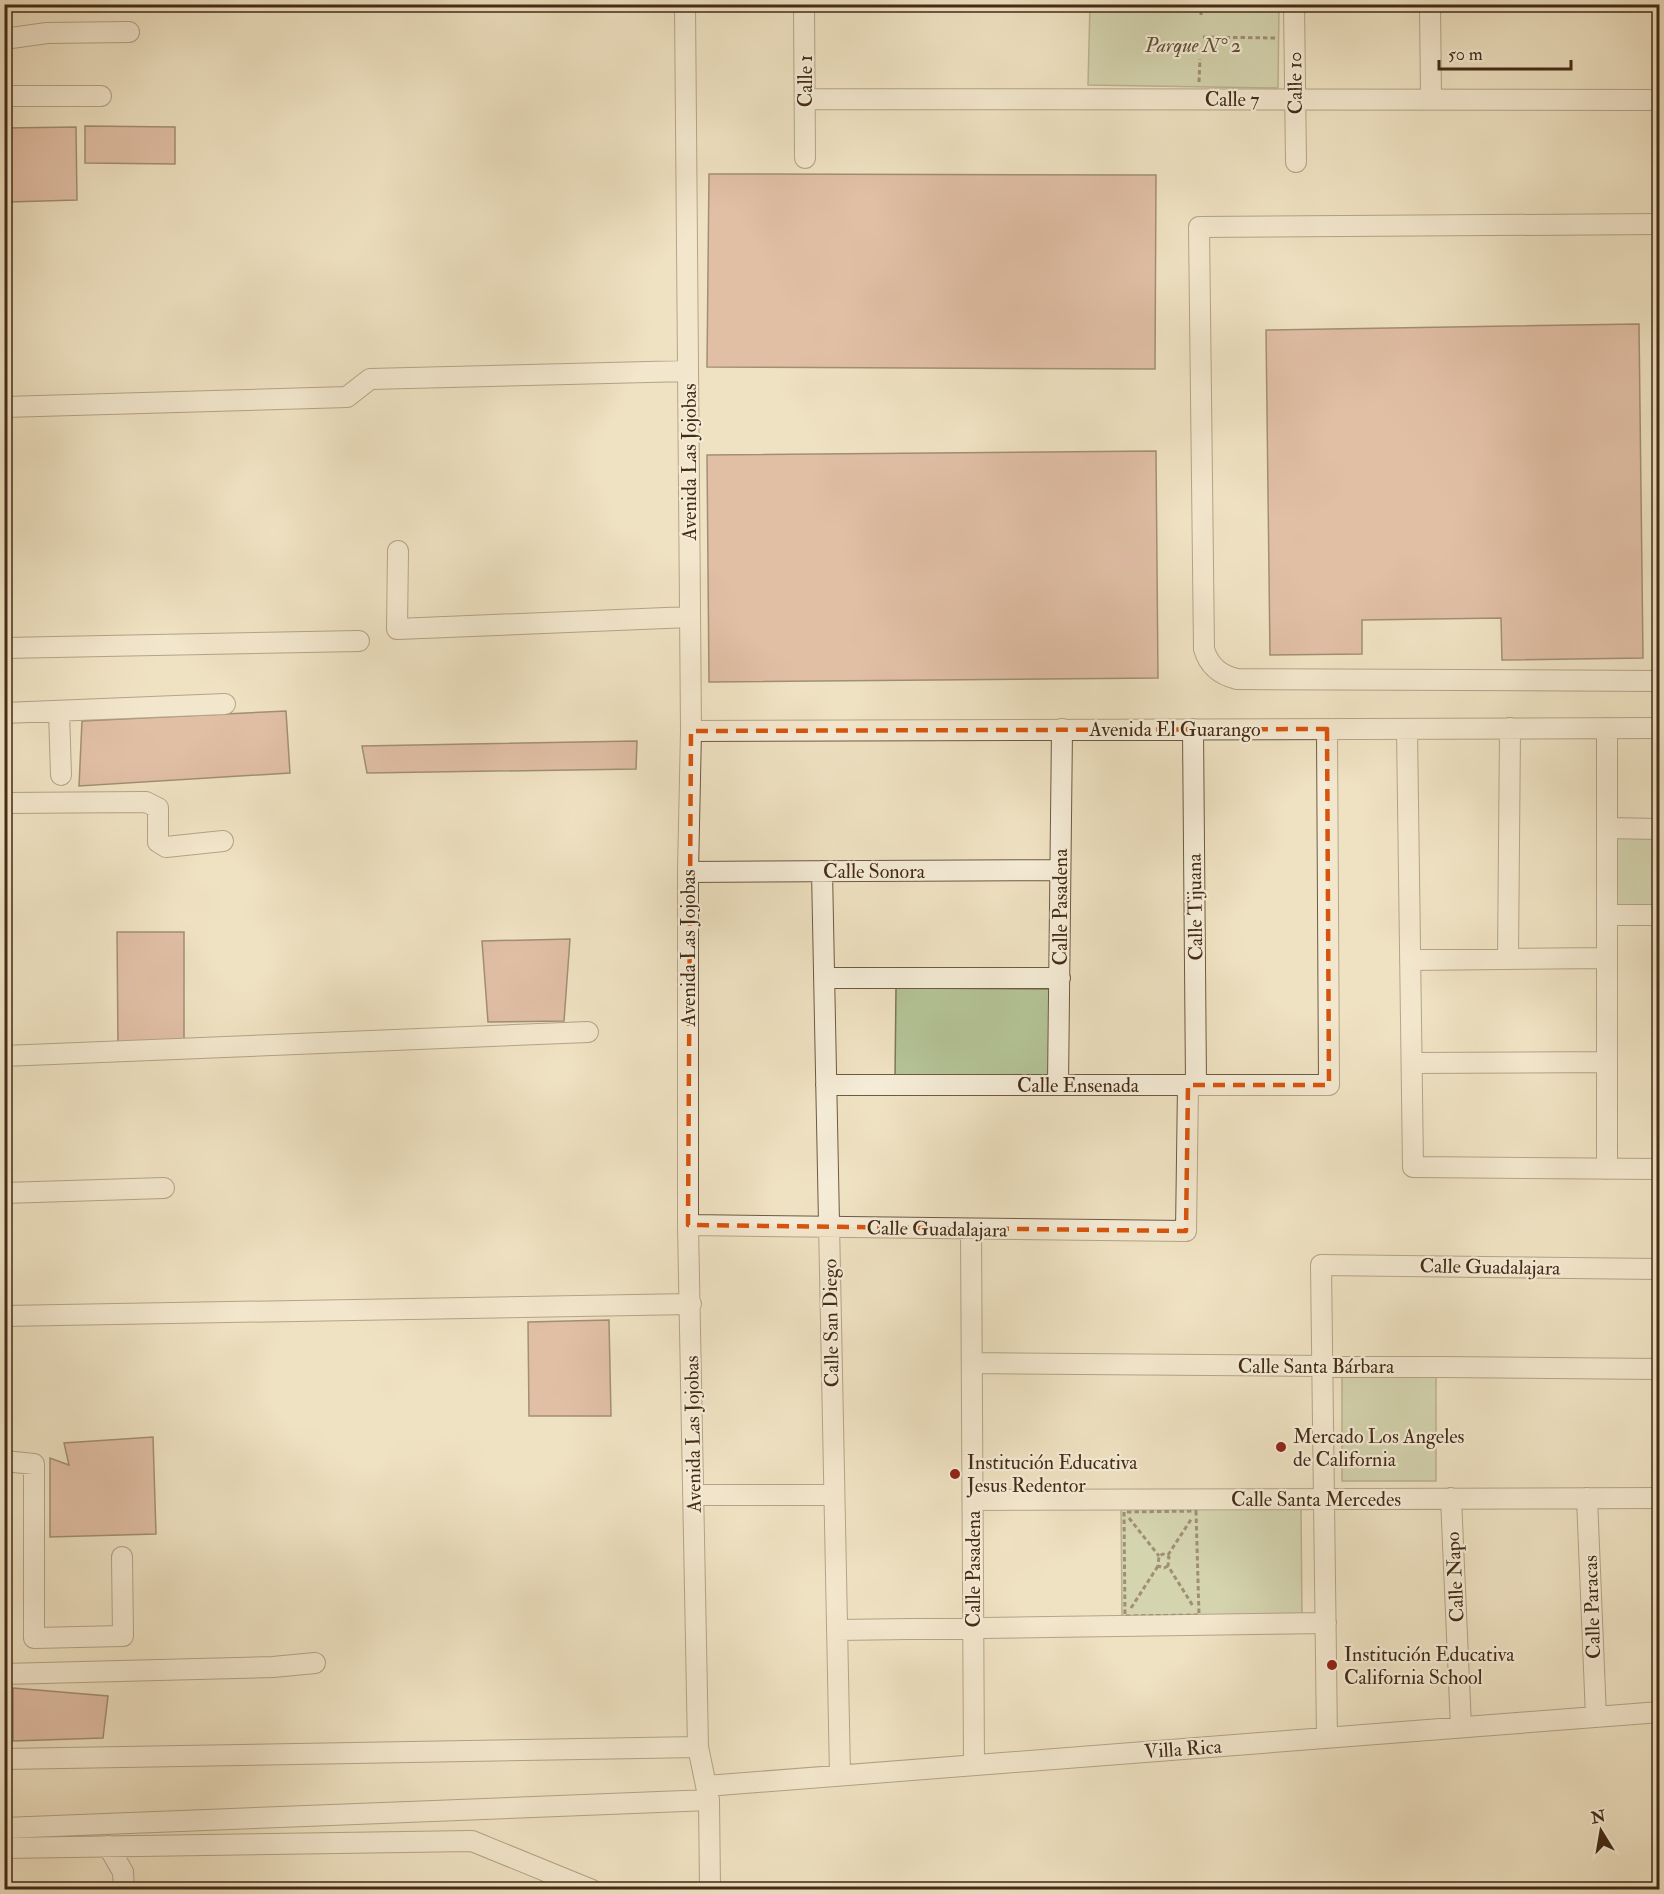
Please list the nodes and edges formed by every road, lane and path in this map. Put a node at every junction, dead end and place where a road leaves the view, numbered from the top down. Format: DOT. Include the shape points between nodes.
graph roads {
  1 [pos="685,4"];
  2 [pos="804,4"];
  3 [pos="1201,4"];
  4 [pos="1294,4"];
  5 [pos="1430,4"];
  6 [pos="1201,15"];
  7 [pos="129,32"];
  8 [pos="1203,37"];
  9 [pos="1275,38"];
  10 [pos="4,39"];
  11 [pos="1200,59"];
  12 [pos="1199,84"];
  13 [pos="4,96"];
  14 [pos="101,96"];
  15 [pos="805,99"];
  16 [pos="1295,99"];
  17 [pos="1431,99"];
  18 [pos="1659,100"];
  19 [pos="805,158"];
  20 [pos="1296,162"];
  21 [pos="1659,224"];
  22 [pos="688,371"];
  23 [pos="4,407"];
  24 [pos="398,551"];
  25 [pos="690,618"];
  26 [pos="359,641"];
  27 [pos="4,648"];
  28 [pos="1659,681"];
  29 [pos="225,704"];
  30 [pos="59,711"];
  31 [pos="4,713"];
  32 [pos="1510,728"];
  33 [pos="1606,728"];
  34 [pos="1659,728"];
  35 [pos="1062,729"];
  36 [pos="1193,729"];
  37 [pos="1327,729"];
  38 [pos="1407,729"];
  39 [pos="691,731"];
  40 [pos="61,775"];
  41 [pos="4,803"];
  42 [pos="1607,828"];
  43 [pos="1659,829"];
  44 [pos="223,841"];
  45 [pos="1060,870"];
  46 [pos="822,871"];
  47 [pos="688,872"];
  48 [pos="1606,915"];
  49 [pos="1659,915"];
  50 [pos="1606,958"];
  51 [pos="1508,959"];
  52 [pos="1410,960"];
  53 [pos="824,978"];
  54 [pos="1060,978"];
  55 [pos="588,1032"];
  56 [pos="4,1056"];
  57 [pos="1607,1062"];
  58 [pos="1412,1063"];
  59 [pos="826,1085"];
  60 [pos="1058,1085"];
  61 [pos="1192,1085"];
  62 [pos="1607,1169"];
  63 [pos="1659,1169"];
  64 [pos="164,1188"];
  65 [pos="4,1193"];
  66 [pos="688,1225"];
  67 [pos="829,1227"];
  68 [pos="971,1229"];
  69 [pos="1186,1231"];
  70 [pos="1659,1269"];
  71 [pos="691,1304"];
  72 [pos="4,1316"];
  73 [pos="972,1363"];
  74 [pos="1322,1366"];
  75 [pos="1659,1369"];
  76 [pos="4,1461"];
  77 [pos="834,1495"];
  78 [pos="693,1496"];
  79 [pos="1451,1498"];
  80 [pos="1587,1498"];
  81 [pos="1659,1498"];
  82 [pos="1324,1499"];
  83 [pos="973,1500"];
  84 [pos="1196,1505"];
  85 [pos="1124,1506"];
  86 [pos="1168,1555"];
  87 [pos="1159,1556"];
  88 [pos="122,1557"];
  89 [pos="1158,1566"];
  90 [pos="1168,1566"];
  91 [pos="1199,1620"];
  92 [pos="1125,1621"];
  93 [pos="1326,1623"];
  94 [pos="974,1628"];
  95 [pos="837,1630"];
  96 [pos="315,1663"];
  97 [pos="4,1674"];
  98 [pos="1659,1712"];
  99 [pos="1596,1717"];
  100 [pos="1461,1727"];
  101 [pos="1327,1738"];
  102 [pos="698,1747"];
  103 [pos="4,1759"];
  104 [pos="974,1765"];
  105 [pos="840,1775"];
  106 [pos="708,1793"];
  107 [pos="4,1828"];
  108 [pos="108,1846"];
  109 [pos="4,1848"];
  110 [pos="124,1890"];
  111 [pos="592,1890"];
  112 [pos="710,1890"];
  1 -- 22 [label="street, Avenida Las Jojobas"];
  2 -- 15 [label="street, Calle 1"];
  3 -- 6 [label="path"];
  4 -- 16 [label="street, Calle 10"];
  5 -- 17 [label="street"];
  7 -- 10 [label="street" via="47,33"];
  8 -- 9 [label="path"];
  11 -- 12 [label="path"];
  13 -- 14 [label="street"];
  15 -- 16 [label="street, Calle 7"];
  15 -- 19 [label="street, Calle 1"];
  16 -- 17 [label="street, Calle 7"];
  16 -- 20 [label="street, Calle 10"];
  17 -- 18 [label="street, Calle 7"];
  21 -- 28 [label="street" via="1199,227 1204,649 1212,667 1237,679"];
  22 -- 23 [label="street" via="370,379 347,397"];
  22 -- 25 [label="street, Avenida Las Jojobas"];
  24 -- 25 [label="street" via="397,629"];
  25 -- 39 [label="street, Avenida Las Jojobas"];
  26 -- 27 [label="street"];
  29 -- 30 [label="street"];
  30 -- 31 [label="street"];
  30 -- 40 [label="street"];
  32 -- 33 [label="street, Avenida El Guarango"];
  32 -- 38 [label="street, Avenida El Guarango"];
  32 -- 51 [label="street"];
  33 -- 34 [label="street, Avenida El Guarango"];
  33 -- 42 [label="street"];
  35 -- 36 [label="street, Avenida El Guarango"];
  35 -- 39 [label="street, Avenida El Guarango"];
  35 -- 45 [label="street, Calle Pasadena"];
  36 -- 37 [label="street, Avenida El Guarango"];
  36 -- 61 [label="street, Calle Tijuana"];
  37 -- 38 [label="street, Avenida El Guarango"];
  37 -- 61 [label="street, Calle Ensenada" via="1329,1085"];
  38 -- 52 [label="street"];
  39 -- 47 [label="street, Avenida Las Jojobas"];
  41 -- 44 [label="street" via="146,802 158,808 158,842 166,847"];
  42 -- 43 [label="street"];
  42 -- 48 [label="street"];
  45 -- 46 [label="street, Calle Sonora"];
  45 -- 54 [label="street, Calle Pasadena"];
  46 -- 47 [label="street, Calle Sonora"];
  46 -- 53 [label="street, Calle San Diego"];
  47 -- 66 [label="street, Avenida Las Jojobas"];
  48 -- 49 [label="street"];
  48 -- 50 [label="street"];
  50 -- 51 [label="street"];
  50 -- 57 [label="street"];
  51 -- 52 [label="street"];
  52 -- 58 [label="street"];
  53 -- 54 [label="street"];
  53 -- 59 [label="street, Calle San Diego"];
  54 -- 60 [label="street, Calle Pasadena"];
  55 -- 56 [label="street"];
  57 -- 58 [label="street"];
  57 -- 62 [label="street"];
  58 -- 62 [label="street" via="1413,1167"];
  59 -- 60 [label="street, Calle Ensenada"];
  59 -- 67 [label="street, Calle San Diego"];
  60 -- 61 [label="street, Calle Ensenada"];
  61 -- 69 [label="street, Calle Tijuana"];
  62 -- 63 [label="street"];
  64 -- 65 [label="street"];
  66 -- 67 [label="street, Calle Guadalajara"];
  66 -- 71 [label="street, Avenida Las Jojobas"];
  67 -- 68 [label="street, Calle Guadalajara"];
  67 -- 77 [label="street, Calle San Diego"];
  68 -- 69 [label="street, Calle Guadalajara"];
  68 -- 73 [label="street, Calle Pasadena"];
  70 -- 74 [label="street, Calle Guadalajara" via="1321,1265"];
  71 -- 72 [label="street"];
  71 -- 78 [label="street, Avenida Las Jojobas"];
  73 -- 74 [label="street, Calle Santa Bárbara"];
  73 -- 83 [label="street, Calle Pasadena"];
  74 -- 75 [label="street, Calle Santa Bárbara"];
  74 -- 82 [label="street"];
  76 -- 88 [label="street" via="34,1464 34,1638 123,1636"];
  77 -- 78 [label="street"];
  77 -- 95 [label="street, Calle San Diego"];
  78 -- 102 [label="street, Avenida Las Jojobas"];
  79 -- 80 [label="street, Calle Santa Mercedes"];
  79 -- 82 [label="street, Calle Santa Mercedes"];
  79 -- 100 [label="street, Calle Napo"];
  80 -- 81 [label="street, Calle Santa Mercedes"];
  80 -- 99 [label="street, Calle Paracas"];
  82 -- 84 [label="street, Calle Santa Mercedes"];
  82 -- 93 [label="street"];
  83 -- 85 [label="street, Calle Santa Mercedes"];
  83 -- 94 [label="street, Calle Pasadena"];
  84 -- 85 [label="street, Calle Santa Mercedes"];
  84 -- 85 [label="path"];
  84 -- 86 [label="path"];
  84 -- 91 [label="path"];
  85 -- 87 [label="path"];
  85 -- 92 [label="path"];
  86 -- 87 [label="path"];
  86 -- 90 [label="path"];
  87 -- 89 [label="path"];
  89 -- 90 [label="path"];
  89 -- 92 [label="path"];
  90 -- 91 [label="path"];
  91 -- 92 [label="street"];
  91 -- 92 [label="path"];
  91 -- 93 [label="street"];
  92 -- 94 [label="street"];
  93 -- 101 [label="street"];
  94 -- 95 [label="street"];
  94 -- 104 [label="street, Calle Pasadena"];
  95 -- 105 [label="street, Calle San Diego"];
  96 -- 97 [label="street"];
  98 -- 99 [label="street, Villa Rica"];
  99 -- 100 [label="street, Villa Rica"];
  100 -- 101 [label="street, Villa Rica"];
  101 -- 104 [label="street, Villa Rica"];
  102 -- 103 [label="street"];
  102 -- 106 [label="street, Avenida Las Jojobas"];
  104 -- 105 [label="street, Villa Rica"];
  105 -- 106 [label="street, Villa Rica"];
  106 -- 107 [label="street, Villa Rica"];
  106 -- 112 [label="street, Avenida Las Jojobas"];
  108 -- 109 [label="street"];
  108 -- 110 [label="street" via="123,1872"];
  108 -- 111 [label="street" via="472,1841"];
}
